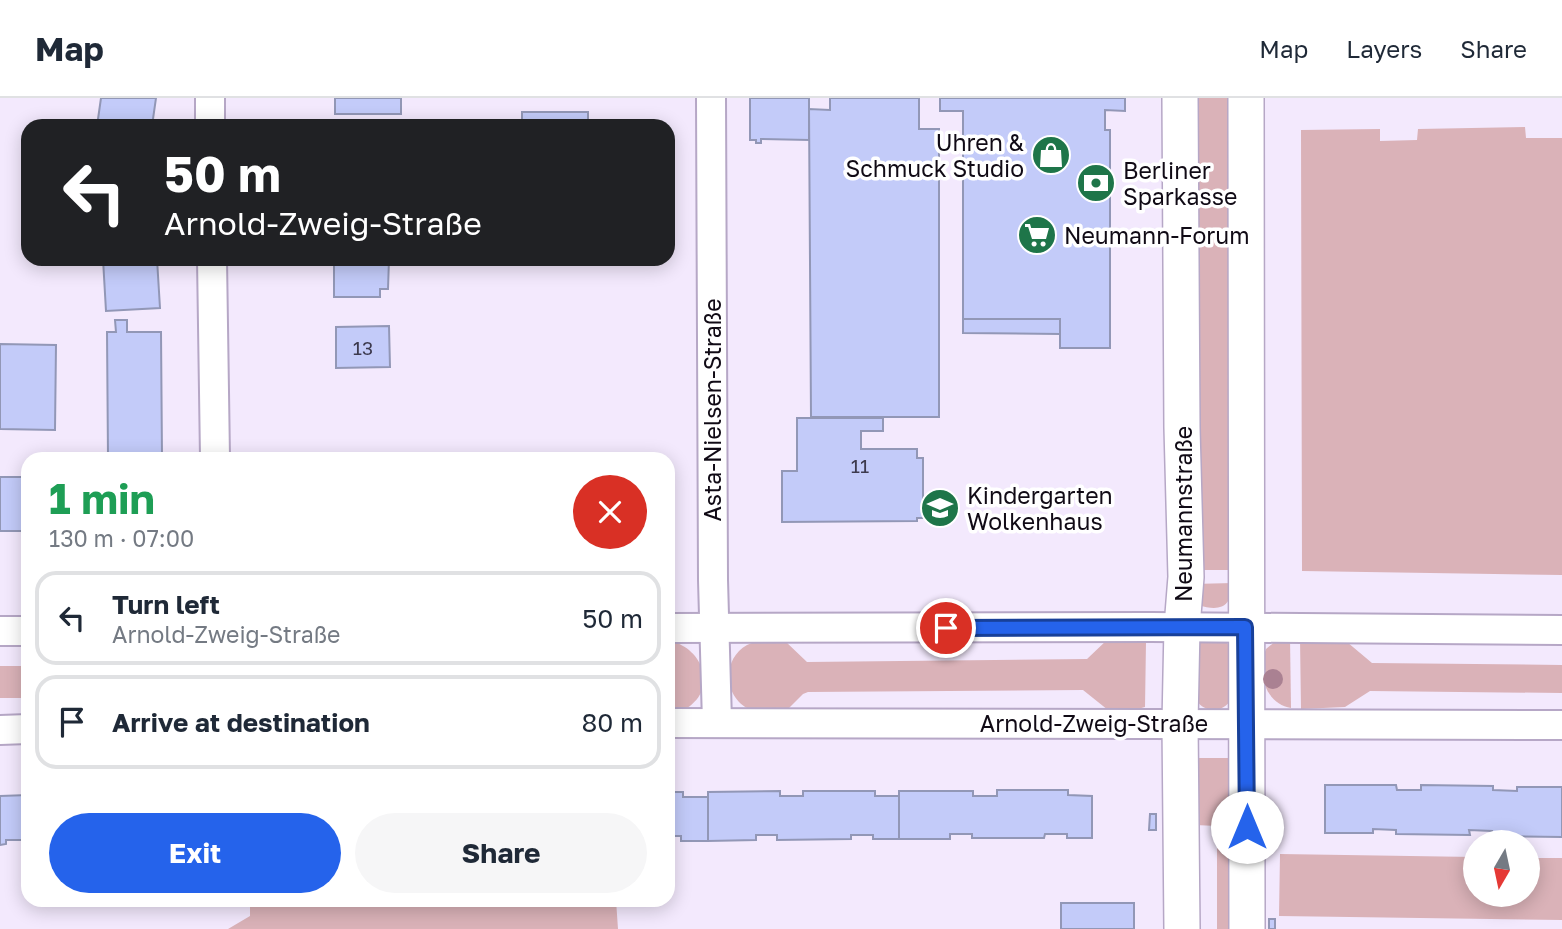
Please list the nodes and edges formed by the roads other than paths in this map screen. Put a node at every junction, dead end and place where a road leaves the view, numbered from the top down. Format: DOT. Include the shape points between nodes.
graph roads {
  1 [pos="210,98"];
  2 [pos="710,98"];
  3 [pos="1180,98"];
  4 [pos="1246,98"];
  5 [pos="211,119"];
  6 [pos="212,266"];
  7 [pos="215,452"];
  8 [pos="1182,627"];
  9 [pos="1245,627"];
  10 [pos="675,628"];
  11 [pos="714,628"];
  12 [pos="1562,630"];
  13 [pos="0,631"];
  14 [pos="21,631"];
  15 [pos="717,722"];
  16 [pos="675,723"];
  17 [pos="1180,723"];
  18 [pos="1248,723"];
  19 [pos="1562,725"];
  20 [pos="21,729"];
  21 [pos="0,730"];
  22 [pos="1182,929"];
  23 [pos="1247,929"];
  1 -- 5 [label="street"];
  2 -- 11 [label="street, Asta-Nielsen-Straße"];
  3 -- 8 [label="street, Neumannstraße" via="1186,577"];
  4 -- 9 [label="street"];
  6 -- 7 [label="street"];
  8 -- 9 [label="street"];
  8 -- 11 [label="street"];
  8 -- 17 [label="street, Neumannstraße"];
  9 -- 12 [label="street"];
  9 -- 18 [label="street"];
  10 -- 11 [label="street"];
  11 -- 15 [label="street, Asta-Nielsen-Straße"];
  13 -- 14 [label="street"];
  15 -- 16 [label="street, Arnold-Zweig-Straße"];
  15 -- 17 [label="street, Arnold-Zweig-Straße"];
  17 -- 18 [label="street, Arnold-Zweig-Straße"];
  17 -- 22 [label="street, Neumannstraße"];
  18 -- 19 [label="street, Arnold-Zweig-Straße"];
  18 -- 23 [label="street"];
  20 -- 21 [label="street"];
}
